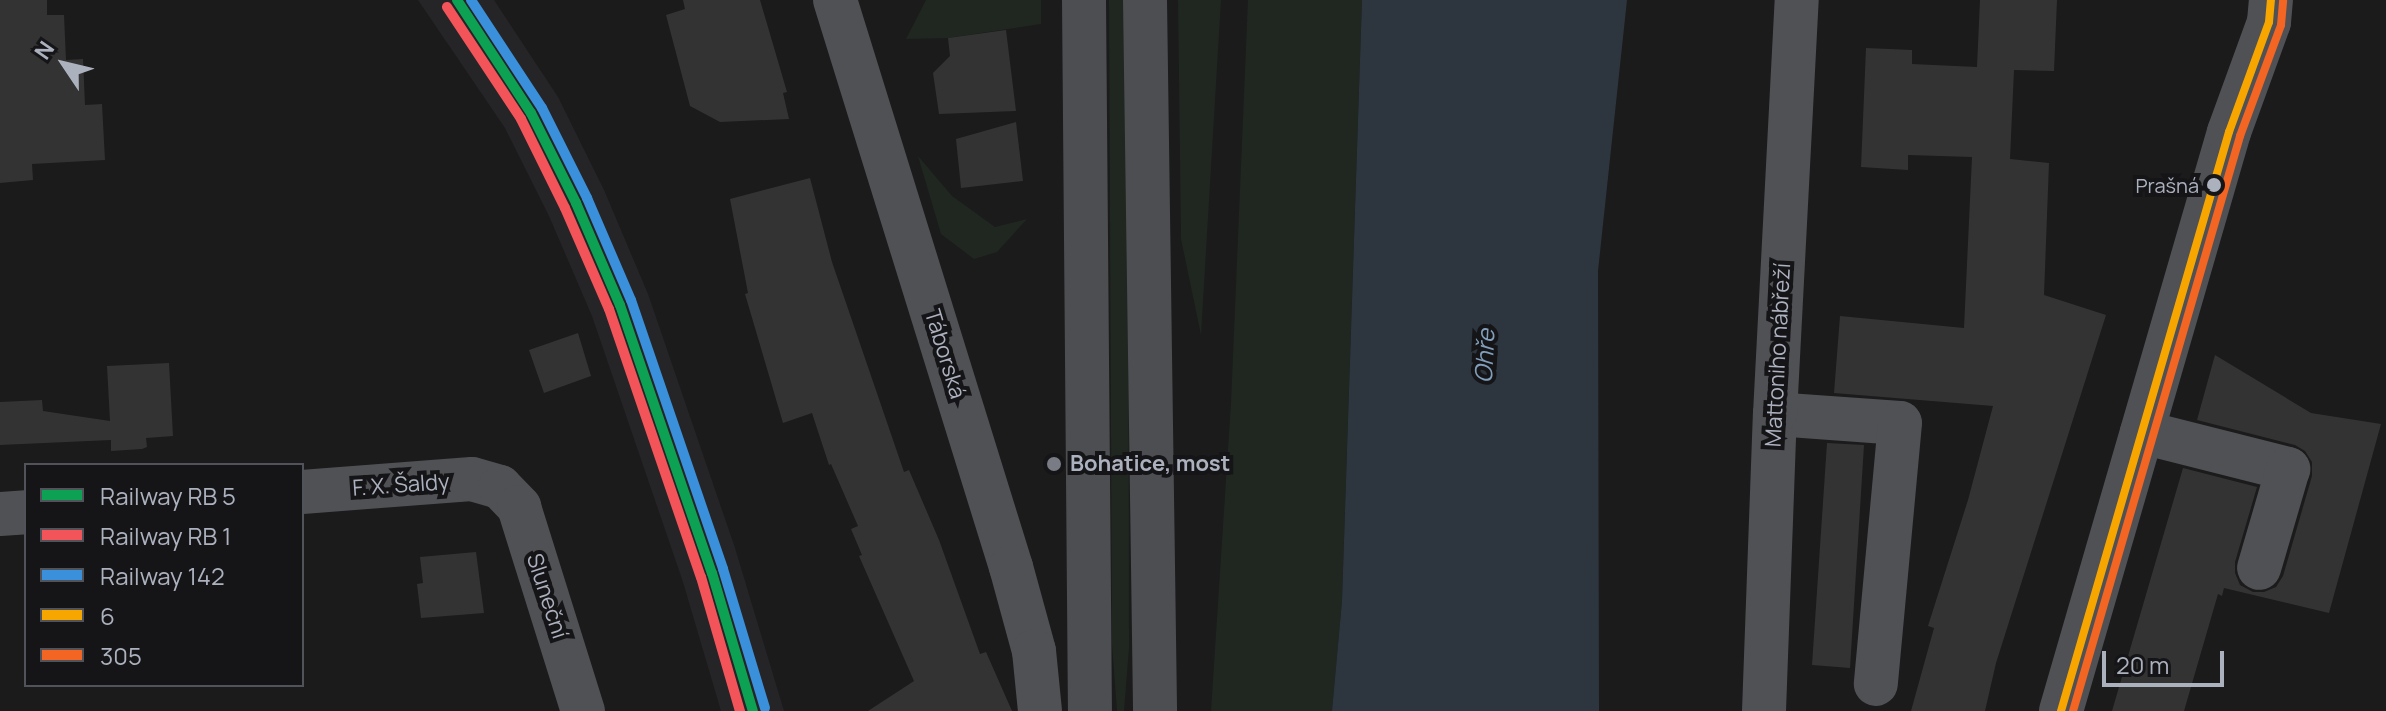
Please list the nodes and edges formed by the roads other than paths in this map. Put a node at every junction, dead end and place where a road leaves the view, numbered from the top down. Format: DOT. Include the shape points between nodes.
graph roads {
  1 [pos="835,0"];
  2 [pos="1084,0"];
  3 [pos="1145,0"];
  4 [pos="1797,0"];
  5 [pos="2271,0"];
  6 [pos="1775,414"];
  7 [pos="2142,432"];
  8 [pos="500,487"];
  9 [pos="304,492"];
  10 [pos="24,512"];
  11 [pos="0,514"];
  12 [pos="2259,568"];
  13 [pos="1876,684"];
  14 [pos="583,711"];
  15 [pos="1040,711"];
  16 [pos="1090,711"];
  17 [pos="1155,711"];
  18 [pos="1764,711"];
  19 [pos="2061,711"];
  1 -- 15 [label="street, Táborská" via="1011,567 1034,651"];
  2 -- 16 [label="highway"];
  3 -- 17 [label="highway"];
  4 -- 6 [label="street, Mattoniho nábřeží"];
  5 -- 7 [label="street" via="2269,22 2229,132"];
  6 -- 13 [label="street" via="1900,423"];
  6 -- 18 [label="street, Mattoniho nábřeží"];
  7 -- 12 [label="street" via="2288,469"];
  7 -- 19 [label="street"];
  8 -- 9 [label="street, F. X. Šaldy" via="472,479"];
  8 -- 14 [label="street, Sluneční" via="519,507"];
  10 -- 11 [label="street"];
}
